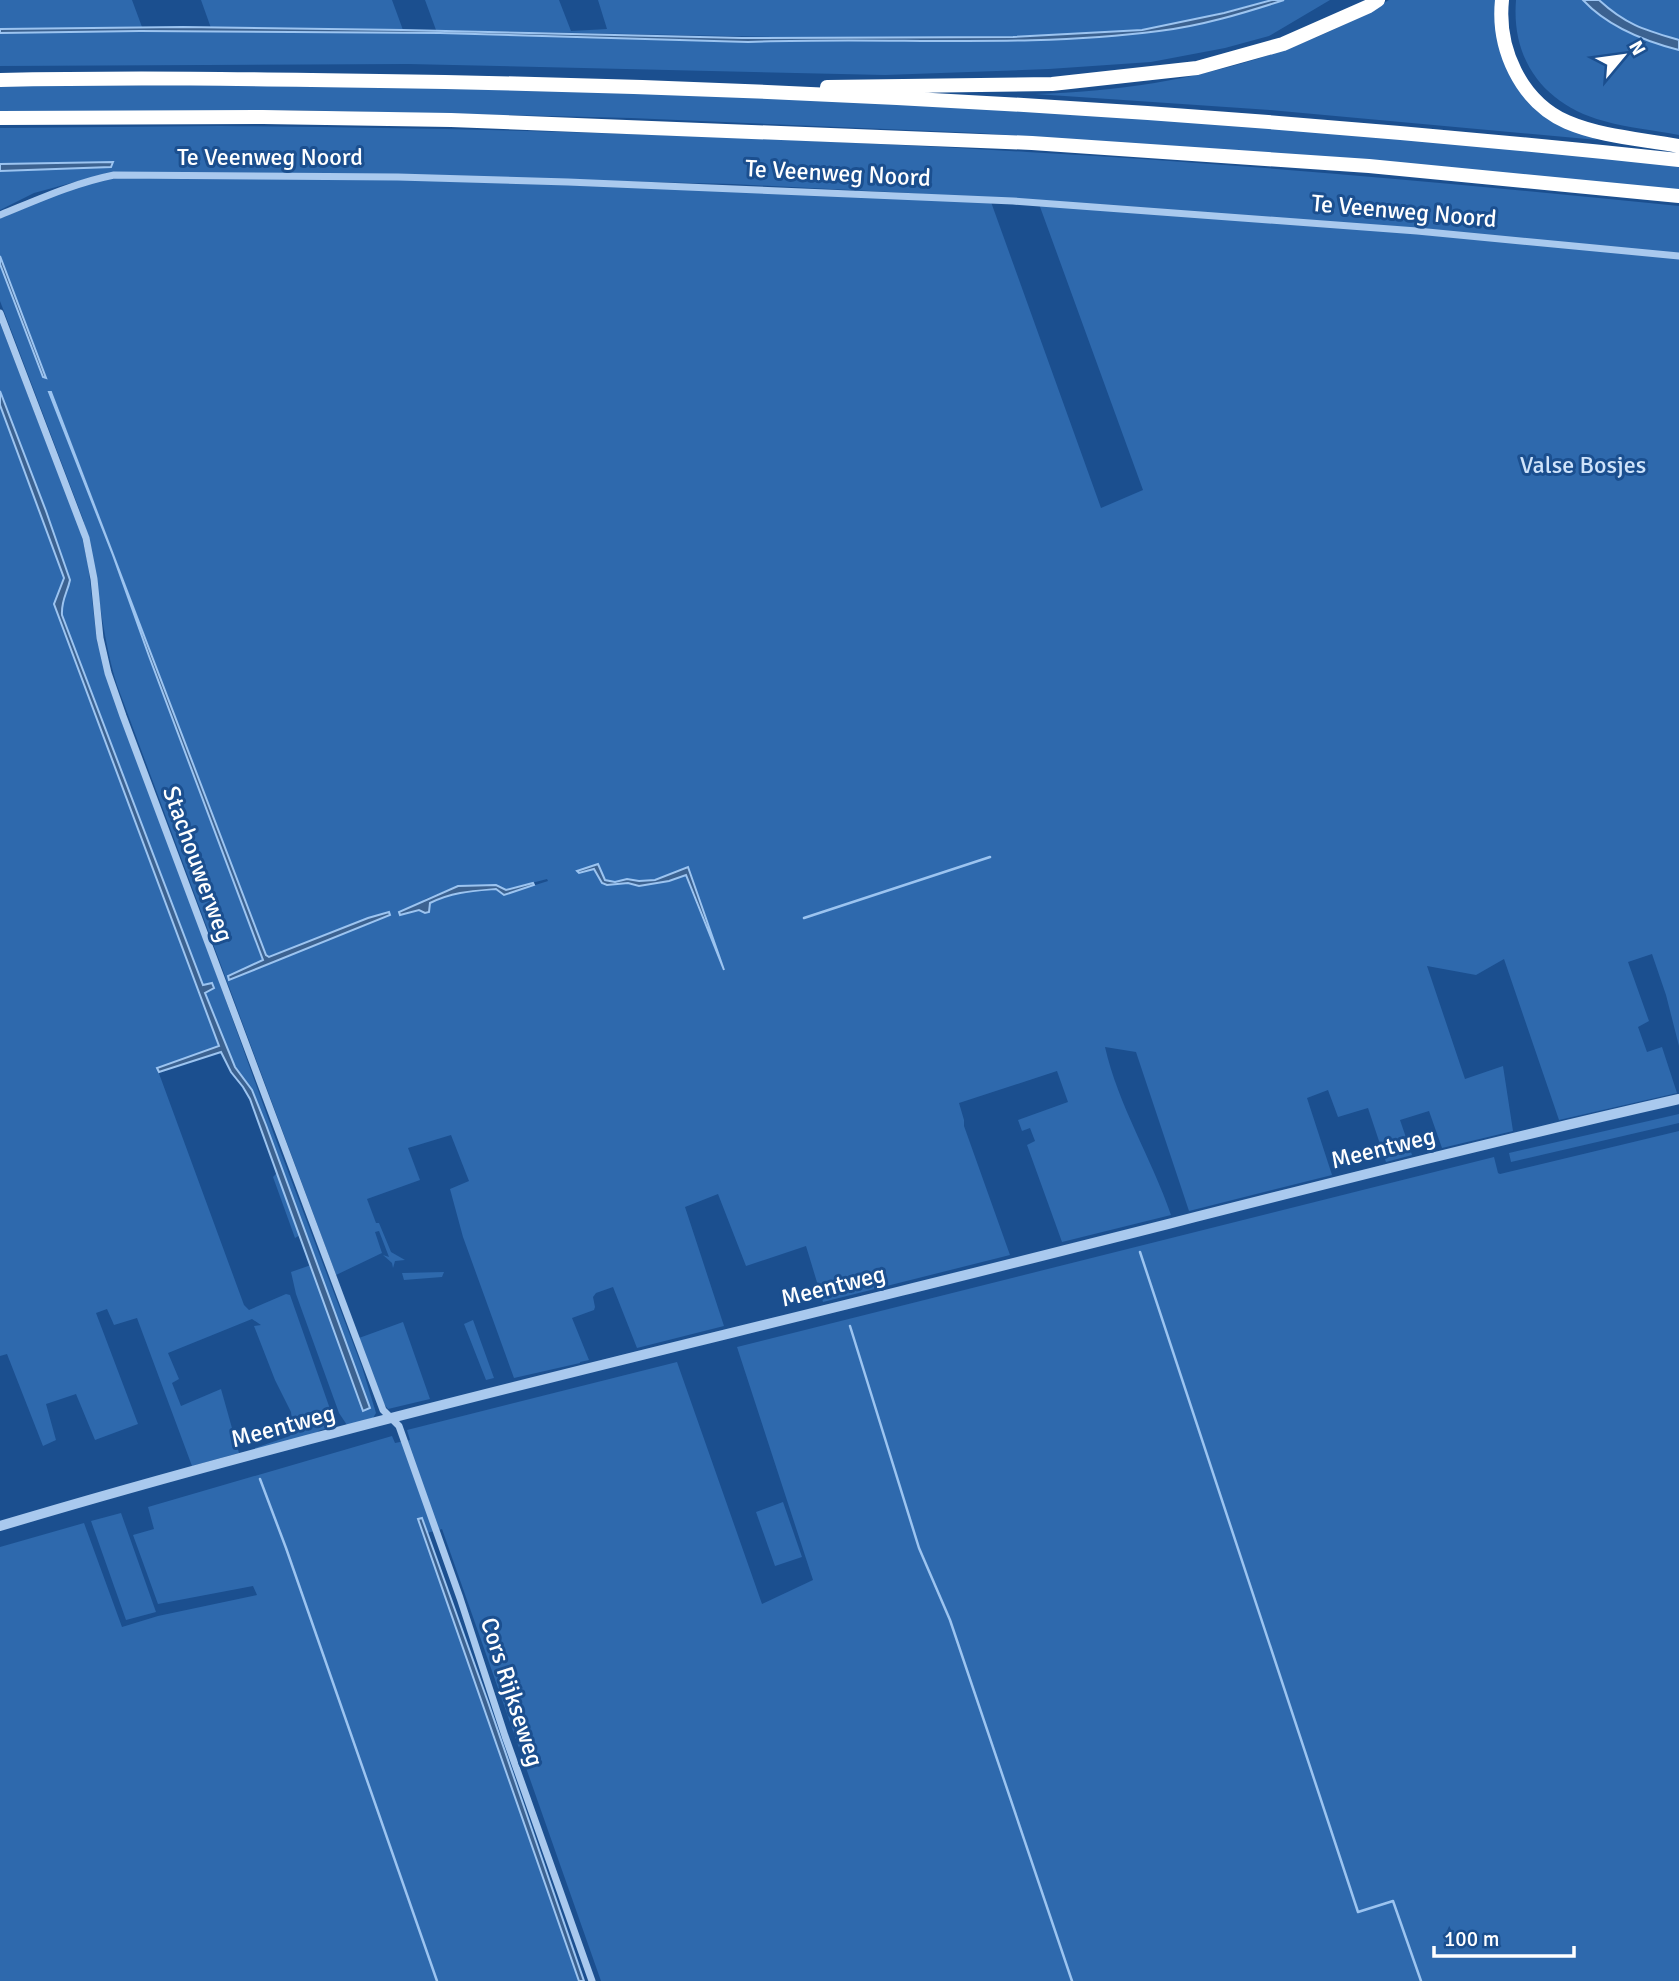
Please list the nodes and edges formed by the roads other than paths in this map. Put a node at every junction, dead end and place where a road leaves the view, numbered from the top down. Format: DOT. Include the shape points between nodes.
graph roads {
  1 [pos="1378,0"];
  2 [pos="1502,0"];
  3 [pos="0,80"];
  4 [pos="685,88"];
  5 [pos="0,118"];
  6 [pos="1679,146"];
  7 [pos="1679,160"];
  8 [pos="1679,196"];
  9 [pos="0,215"];
  10 [pos="1679,256"];
  11 [pos="0,313"];
  12 [pos="1679,1099"];
  13 [pos="391,1418"];
  14 [pos="0,1526"];
  15 [pos="592,1981"];
  1 -- 4 [label="highway" via="1283,44 1207,66 1159,74 1052,84"];
  2 -- 6 [label="highway" via="1502,32 1511,66 1535,99 1576,125"];
  3 -- 4 [label="highway" via="263,79"];
  4 -- 7 [label="highway" via="1344,127"];
  5 -- 8 [label="highway" via="450,120 1032,143 1368,166"];
  9 -- 10 [label="street, Te Veenweg Noord" via="69,187 114,175 398,177 1072,204 1417,230"];
  11 -- 13 [label="street, Stachouwerweg" via="86,538 100,638 119,705 383,1410"];
  12 -- 13 [label="street, Meentweg"];
  13 -- 14 [label="street, Meentweg"];
  13 -- 15 [label="street, Cors Rijkseweg" via="399,1426"];
}
